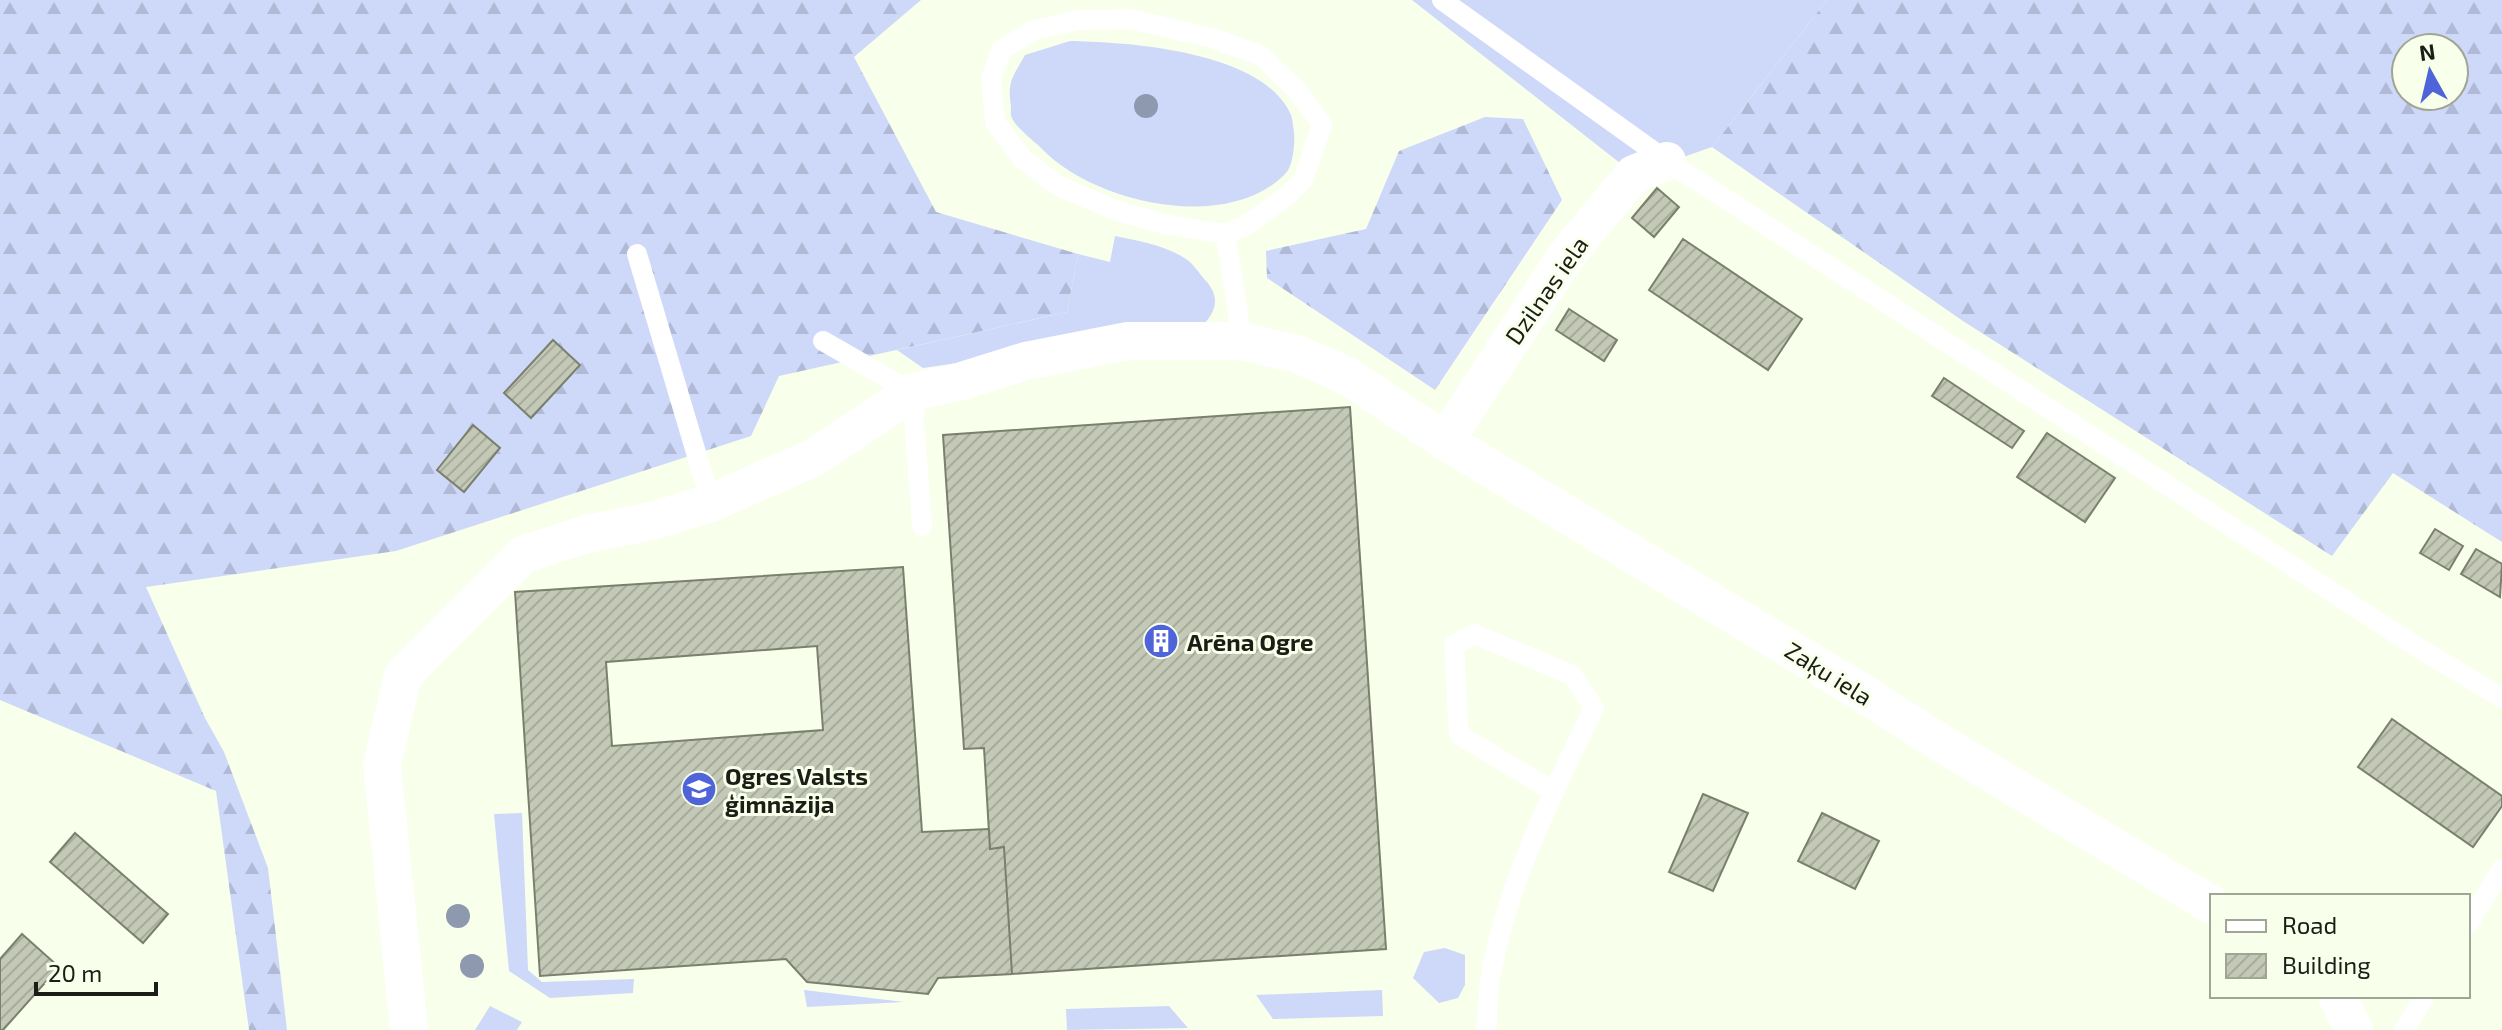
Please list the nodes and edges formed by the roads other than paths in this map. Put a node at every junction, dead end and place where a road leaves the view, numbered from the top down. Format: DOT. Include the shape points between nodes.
graph roads {
  1 [pos="1442,0"];
  2 [pos="1667,161"];
  3 [pos="1225,234"];
  4 [pos="637,254"];
  5 [pos="823,341"];
  6 [pos="1240,341"];
  7 [pos="912,392"];
  8 [pos="1445,441"];
  9 [pos="711,503"];
  10 [pos="922,526"];
  11 [pos="2502,698"];
  12 [pos="1553,791"];
  13 [pos="2502,869"];
  14 [pos="2210,904"];
  15 [pos="2470,921"];
  16 [pos="2338,998"];
  17 [pos="2424,998"];
  18 [pos="409,1030"];
  19 [pos="1486,1030"];
  20 [pos="2354,1030"];
  21 [pos="2404,1030"];
  1 -- 2 [label="lane"];
  2 -- 8 [label="street, Dzilnas iela" via="1634,174 1566,256"];
  2 -- 11 [label="lane"];
  3 -- 3 [label="lane" via="1245,226 1303,180 1322,125 1297,90 1260,55 1130,19 1079,20 1034,30 1001,50 991,79 995,122 1022,158 1057,185 1117,211"];
  3 -- 6 [label="lane"];
  4 -- 9 [label="lane"];
  5 -- 7 [label="lane"];
  6 -- 7 [label="street, Zaķu iela" via="1128,341"];
  6 -- 8 [label="street, Zaķu iela" via="1297,354 1346,375"];
  7 -- 9 [label="street" via="815,457"];
  7 -- 10 [label="lane"];
  8 -- 14 [label="street, Zaķu iela"];
  9 -- 18 [label="street" via="524,554 403,675 382,765"];
  12 -- 12 [label="lane" via="1594,708 1572,675 1474,634 1454,645 1459,735"];
  12 -- 19 [label="lane" via="1509,905 1492,970"];
  13 -- 15 [label="lane"];
  16 -- 20 [label="street"];
  17 -- 21 [label="lane"];
}
